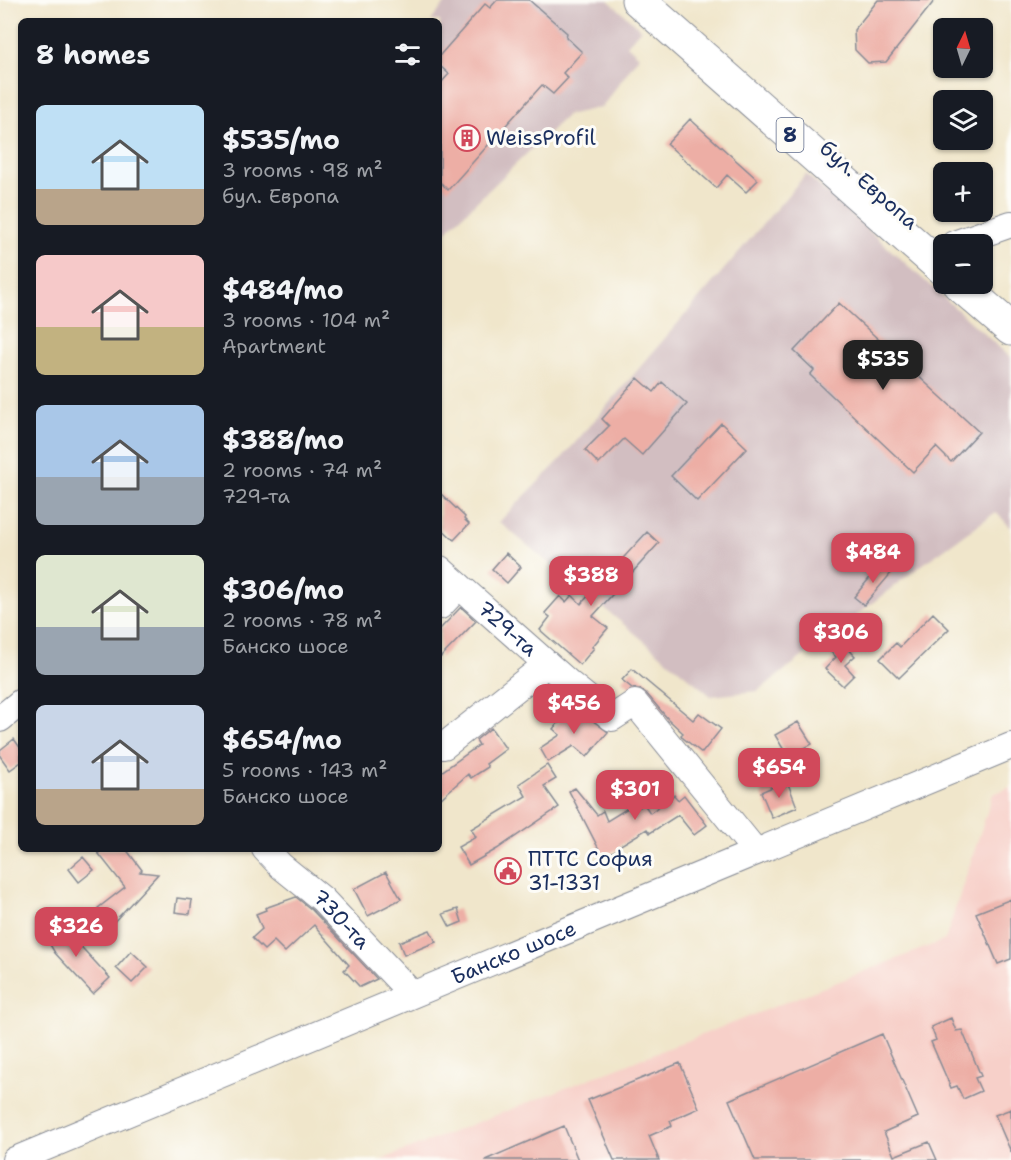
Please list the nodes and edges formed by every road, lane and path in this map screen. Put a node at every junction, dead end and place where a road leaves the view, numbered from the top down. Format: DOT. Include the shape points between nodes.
graph roads {
  1 [pos="638,0"];
  2 [pos="659,0"];
  3 [pos="1011,224"];
  4 [pos="988,234"];
  5 [pos="933,242"];
  6 [pos="933,243"];
  7 [pos="970,294"];
  8 [pos="993,294"];
  9 [pos="1011,309"];
  10 [pos="1011,330"];
  11 [pos="442,570"];
  12 [pos="459,586"];
  13 [pos="442,604"];
  14 [pos="547,664"];
  15 [pos="18,704"];
  16 [pos="0,719"];
  17 [pos="444,746"];
  18 [pos="1011,746"];
  19 [pos="268,852"];
  20 [pos="756,852"];
  21 [pos="412,994"];
  22 [pos="15,1160"];
  1 -- 6 [label="main road, бул. Европа / 8"];
  2 -- 5 [label="main road, бул. Европа / 8"];
  3 -- 4 [label="street"];
  7 -- 10 [label="main road"];
  8 -- 9 [label="main road"];
  11 -- 12 [label="street, 729-та"];
  12 -- 13 [label="street"];
  12 -- 14 [label="street, 729-та"];
  14 -- 17 [label="street, 729-та"];
  14 -- 20 [label="street, 729-та" via="612,718 635,703"];
  15 -- 16 [label="street"];
  18 -- 20 [label="street, Банско шосе"];
  19 -- 21 [label="street, 730-та" via="322,899"];
  20 -- 21 [label="street, Банско шосе"];
  21 -- 22 [label="street, Банско шосе"];
}
